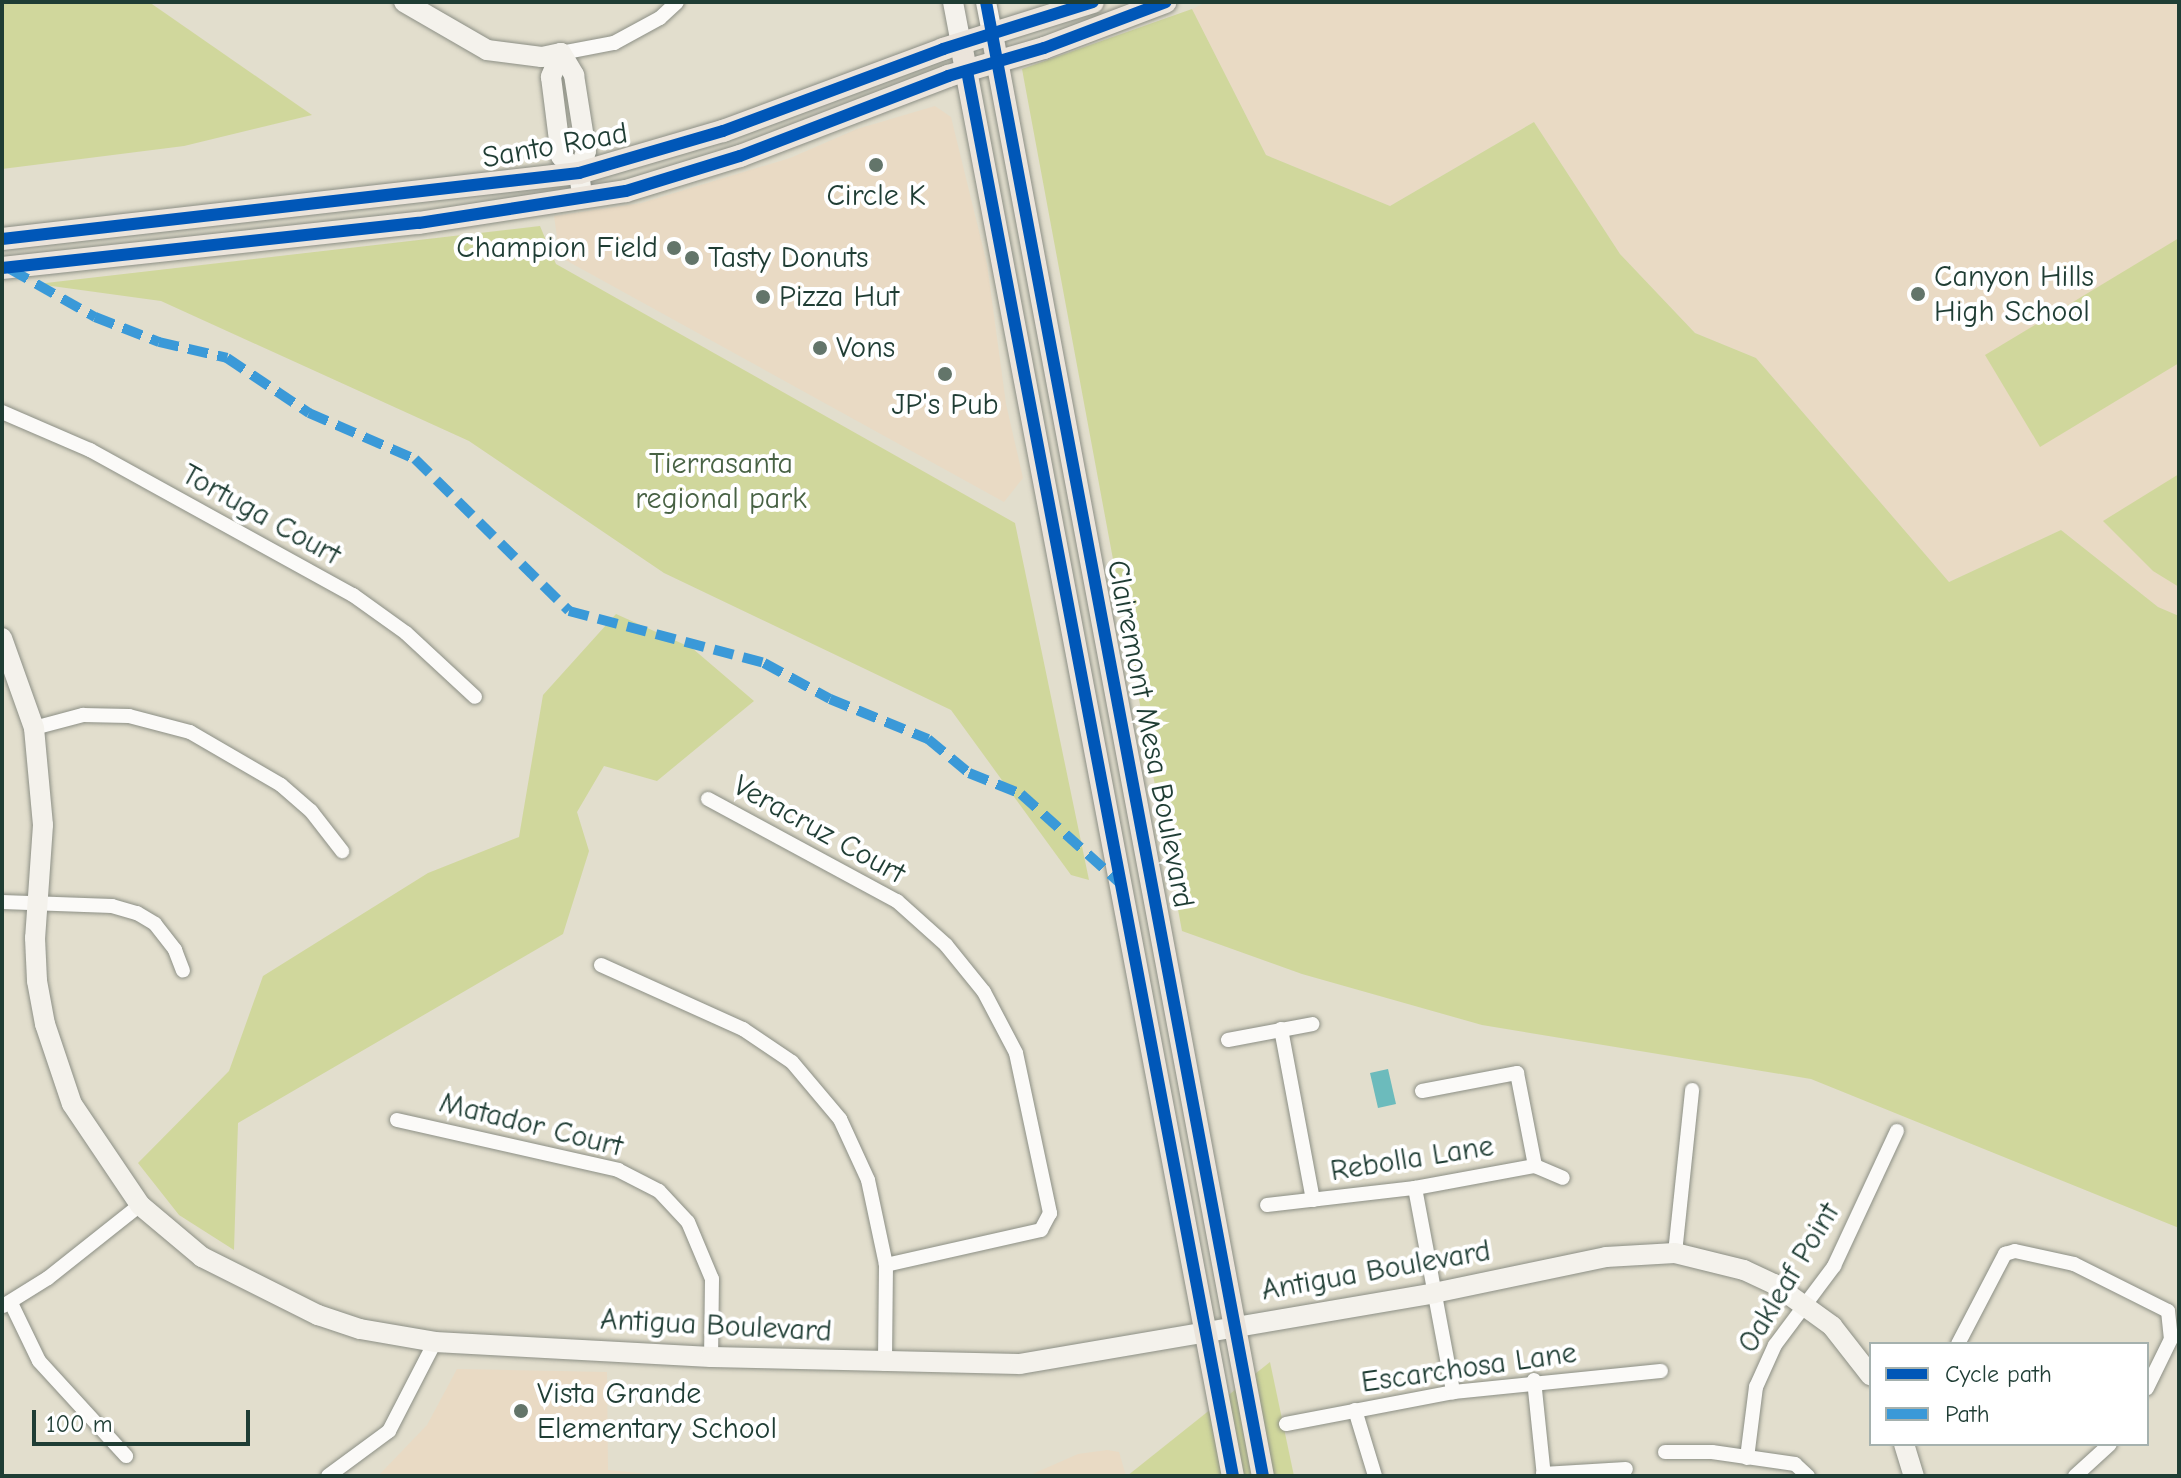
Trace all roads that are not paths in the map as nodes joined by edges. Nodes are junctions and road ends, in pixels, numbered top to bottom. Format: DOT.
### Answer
graph roads {
  1 [pos="404,2"];
  2 [pos="677,2"];
  3 [pos="953,2"];
  4 [pos="986,2"];
  5 [pos="1093,2"];
  6 [pos="1166,2"];
  7 [pos="992,34"];
  8 [pos="961,44"];
  9 [pos="561,53"];
  10 [pos="997,62"];
  11 [pos="967,71"];
  12 [pos="579,173"];
  13 [pos="583,200"];
  14 [pos="2,239"];
  15 [pos="2,268"];
  16 [pos="2,412"];
  17 [pos="2,638"];
  18 [pos="475,697"];
  19 [pos="34,728"];
  20 [pos="708,799"];
  21 [pos="342,851"];
  22 [pos="2,902"];
  23 [pos="37,904"];
  24 [pos="601,965"];
  25 [pos="183,971"];
  26 [pos="1313,1024"];
  27 [pos="1281,1029"];
  28 [pos="1228,1040"];
  29 [pos="1692,1090"];
  30 [pos="1422,1091"];
  31 [pos="397,1120"];
  32 [pos="1897,1131"];
  33 [pos="1535,1166"];
  34 [pos="1563,1178"];
  35 [pos="1415,1188"];
  36 [pos="1313,1200"];
  37 [pos="140,1205"];
  38 [pos="1267,1205"];
  39 [pos="1675,1253"];
  40 [pos="886,1265"];
  41 [pos="1434,1293"];
  42 [pos="1805,1304"];
  43 [pos="6,1305"];
  44 [pos="1238,1327"];
  45 [pos="1207,1334"];
  46 [pos="435,1342"];
  47 [pos="1959,1342"];
  48 [pos="711,1357"];
  49 [pos="885,1364"];
  50 [pos="1661,1371"];
  51 [pos="1869,1373"];
  52 [pos="1534,1380"];
  53 [pos="2149,1384"];
  54 [pos="1453,1392"];
  55 [pos="1355,1410"];
  56 [pos="1286,1424"];
  57 [pos="1905,1446"];
  58 [pos="2108,1446"];
  59 [pos="1665,1452"];
  60 [pos="126,1456"];
  61 [pos="1747,1458"];
  62 [pos="1626,1469"];
  63 [pos="1543,1475"];
  64 [pos="328,1476"];
  65 [pos="1233,1476"];
  66 [pos="1263,1476"];
  67 [pos="1375,1476"];
  68 [pos="1808,1476"];
  69 [pos="1914,1476"];
  70 [pos="2075,1476"];
  1 -- 9 [label="street"];
  2 -- 9 [label="street"];
  3 -- 8 [label="street, Clairemont Mesa Boulevard"];
  4 -- 7 [label="street, Clairemont Mesa Boulevard"];
  5 -- 7 [label="main road, Santo Road"];
  6 -- 10 [label="main road, Santo Road"];
  7 -- 8 [label="main road, Santo Road"];
  7 -- 10 [label="main road, Clairemont Mesa Boulevard"];
  8 -- 11 [label="main road, Clairemont Mesa Boulevard"];
  8 -- 12 [label="main road, Santo Road"];
  9 -- 12 [label="street"];
  10 -- 11 [label="main road, Santo Road"];
  10 -- 44 [label="main road, Clairemont Mesa Boulevard"];
  11 -- 13 [label="main road, Santo Road"];
  11 -- 45 [label="main road, Clairemont Mesa Boulevard"];
  12 -- 13 [label="street"];
  12 -- 14 [label="main road, Santo Road"];
  13 -- 15 [label="main road, Santo Road"];
  16 -- 18 [label="street, Tortuga Court"];
  17 -- 19 [label="street, Antigua Boulevard"];
  19 -- 21 [label="street"];
  19 -- 23 [label="street, Antigua Boulevard"];
  20 -- 40 [label="street, Veracruz Court"];
  22 -- 23 [label="street"];
  23 -- 25 [label="street"];
  23 -- 37 [label="street, Antigua Boulevard"];
  24 -- 40 [label="street"];
  26 -- 27 [label="street"];
  27 -- 28 [label="street"];
  27 -- 36 [label="street"];
  29 -- 39 [label="street"];
  30 -- 33 [label="street"];
  31 -- 48 [label="street, Matador Court"];
  32 -- 42 [label="street, Oakleaf Point"];
  33 -- 34 [label="street, Rebolla Lane"];
  33 -- 35 [label="street, Rebolla Lane"];
  35 -- 36 [label="street, Rebolla Lane"];
  35 -- 41 [label="street"];
  36 -- 38 [label="street, Rebolla Lane"];
  37 -- 43 [label="street"];
  37 -- 46 [label="street, Antigua Boulevard"];
  39 -- 41 [label="street, Antigua Boulevard"];
  39 -- 42 [label="street, Antigua Boulevard"];
  40 -- 49 [label="street"];
  41 -- 44 [label="street, Antigua Boulevard"];
  41 -- 54 [label="street"];
  42 -- 51 [label="street, Antigua Boulevard"];
  42 -- 61 [label="street, Oakleaf Point"];
  43 -- 60 [label="street"];
  44 -- 45 [label="street, Antigua Boulevard"];
  44 -- 66 [label="main road, Clairemont Mesa Boulevard"];
  45 -- 49 [label="street, Antigua Boulevard"];
  45 -- 65 [label="main road, Clairemont Mesa Boulevard"];
  46 -- 48 [label="street, Antigua Boulevard"];
  46 -- 64 [label="street"];
  47 -- 53 [label="street"];
  48 -- 49 [label="street, Antigua Boulevard"];
  50 -- 52 [label="street, Escarchosa Lane"];
  52 -- 54 [label="street, Escarchosa Lane"];
  52 -- 63 [label="street"];
  54 -- 55 [label="street, Escarchosa Lane"];
  55 -- 56 [label="street, Escarchosa Lane"];
  55 -- 67 [label="street"];
  57 -- 69 [label="street"];
  58 -- 70 [label="street"];
  59 -- 61 [label="street"];
  61 -- 68 [label="street"];
  62 -- 63 [label="street"];
}
